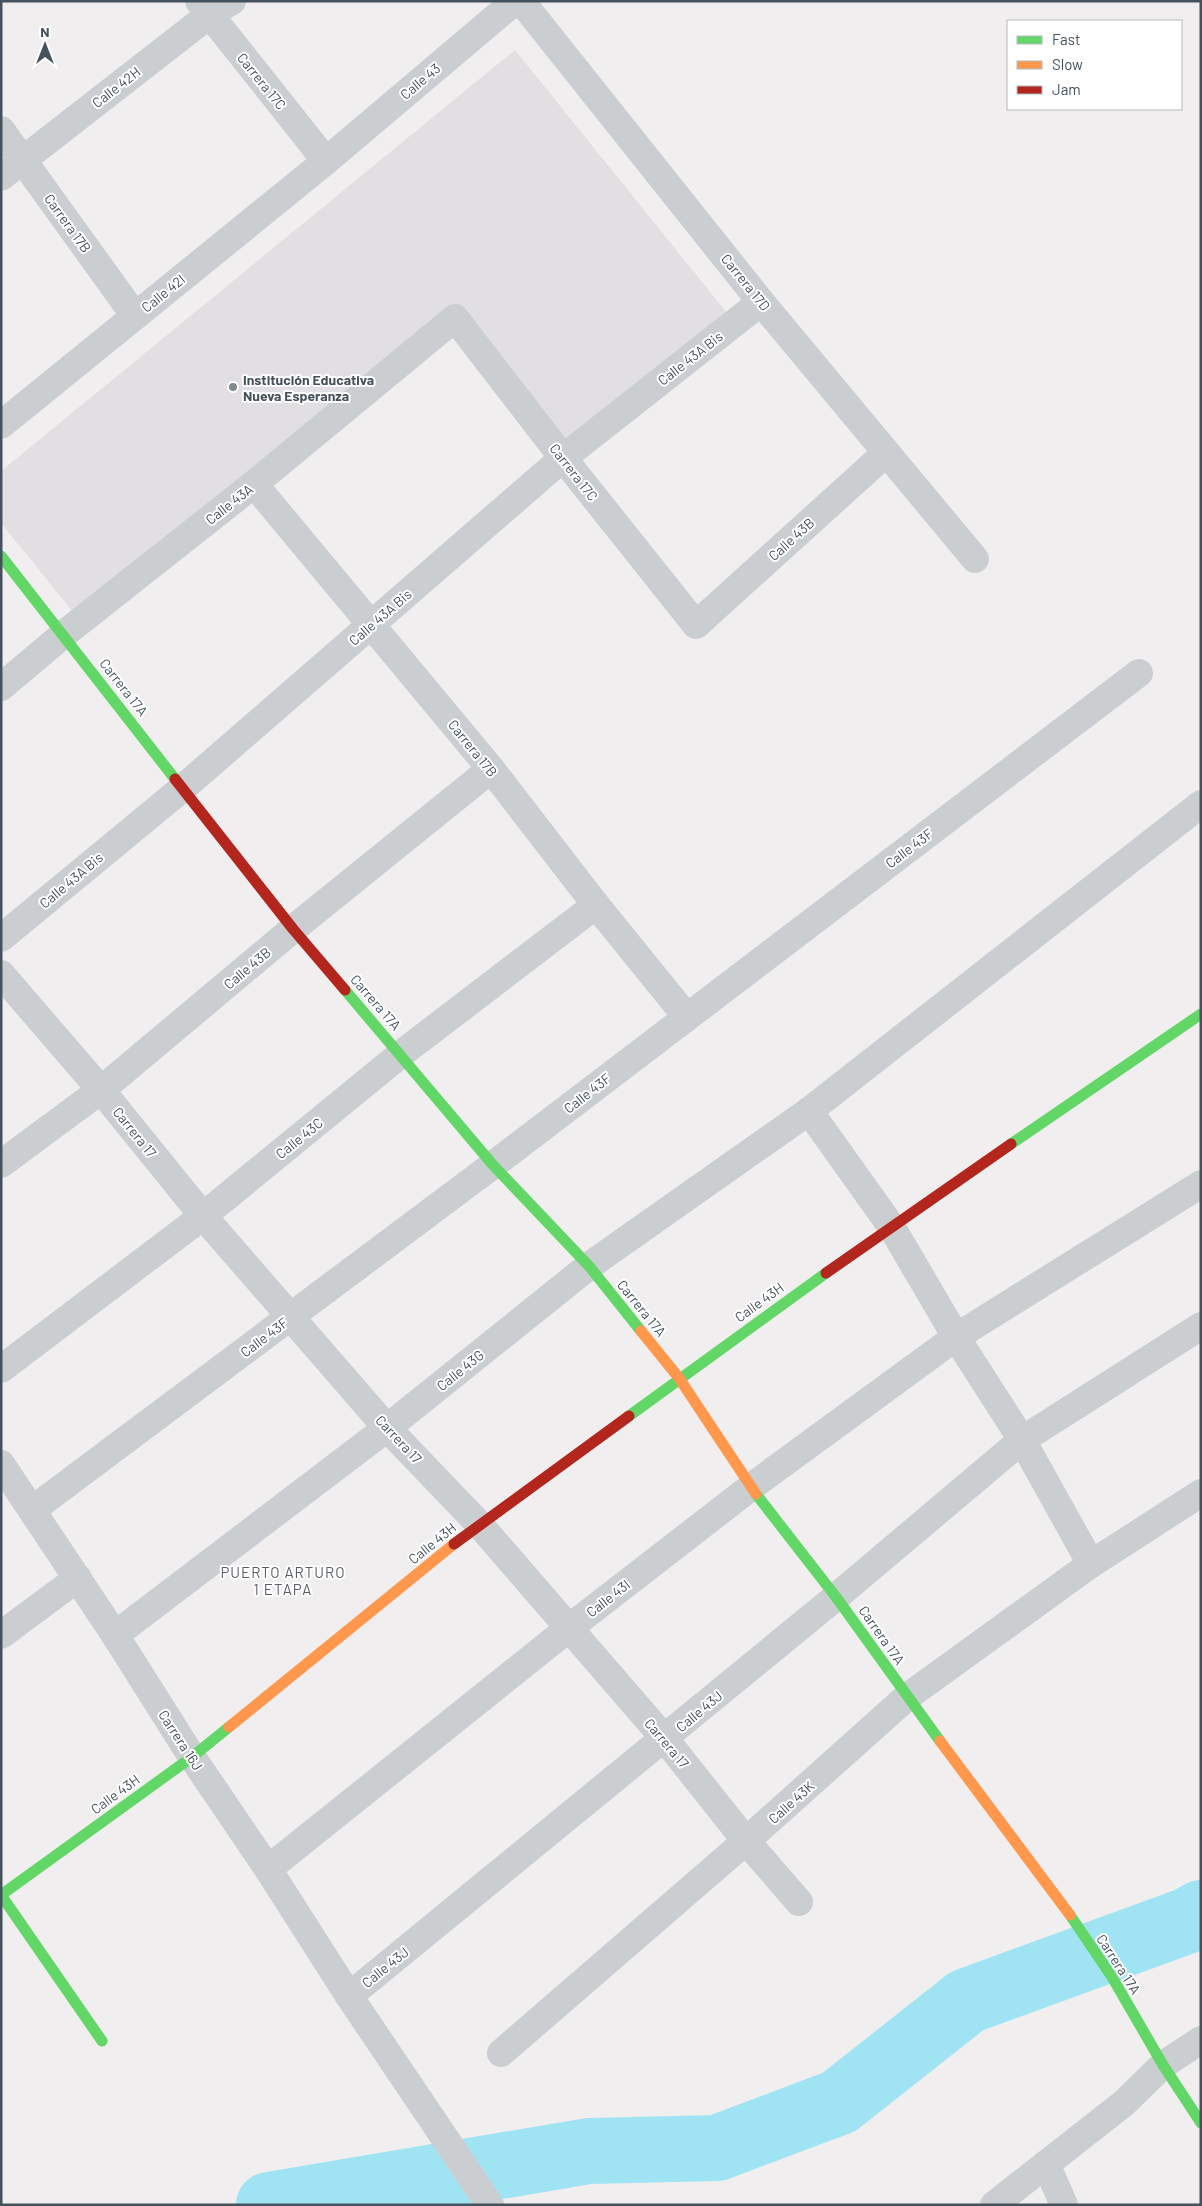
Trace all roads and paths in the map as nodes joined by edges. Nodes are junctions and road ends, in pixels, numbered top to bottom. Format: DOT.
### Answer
graph roads {
  1 [pos="232,1"];
  2 [pos="515,1"];
  3 [pos="521,1"];
  4 [pos="204,8"];
  5 [pos="1,130"];
  6 [pos="23,159"];
  7 [pos="326,161"];
  8 [pos="1,177"];
  9 [pos="762,302"];
  10 [pos="135,316"];
  11 [pos="455,318"];
  12 [pos="1,425"];
  13 [pos="886,453"];
  14 [pos="562,458"];
  15 [pos="254,484"];
  16 [pos="1,556"];
  17 [pos="974,559"];
  18 [pos="372,624"];
  19 [pos="696,625"];
  20 [pos="64,634"];
  21 [pos="1139,673"];
  22 [pos="1,687"];
  23 [pos="491,769"];
  24 [pos="184,787"];
  25 [pos="1201,804"];
  26 [pos="596,906"];
  27 [pos="293,929"];
  28 [pos="1,938"];
  29 [pos="1,974"];
  30 [pos="1201,1014"];
  31 [pos="686,1016"];
  32 [pos="401,1054"];
  33 [pos="101,1090"];
  34 [pos="809,1111"];
  35 [pos="1,1164"];
  36 [pos="493,1165"];
  37 [pos="1201,1184"];
  38 [pos="203,1216"];
  39 [pos="891,1226"];
  40 [pos="590,1266"];
  41 [pos="291,1317"];
  42 [pos="1201,1326"];
  43 [pos="956,1337"];
  44 [pos="1,1369"];
  45 [pos="680,1378"];
  46 [pos="388,1428"];
  47 [pos="1022,1440"];
  48 [pos="1,1464"];
  49 [pos="751,1487"];
  50 [pos="1201,1493"];
  51 [pos="32,1510"];
  52 [pos="479,1524"];
  53 [pos="1091,1564"];
  54 [pos="78,1578"];
  55 [pos="836,1597"];
  56 [pos="569,1628"];
  57 [pos="1,1635"];
  58 [pos="115,1635"];
  59 [pos="907,1697"];
  60 [pos="665,1739"];
  61 [pos="192,1757"];
  62 [pos="746,1842"];
  63 [pos="268,1869"];
  64 [pos="1,1895"];
  65 [pos="800,1902"];
  66 [pos="355,2006"];
  67 [pos="102,2040"];
  68 [pos="1201,2040"];
  69 [pos="501,2054"];
  70 [pos="1163,2065"];
  71 [pos="1201,2123"];
  72 [pos="1046,2164"];
  73 [pos="490,2205"];
  74 [pos="994,2205"];
  75 [pos="1064,2205"];
  1 -- 4 [label="street, Calle 42H"];
  2 -- 7 [label="street, Calle 43"];
  3 -- 9 [label="street, Carrera 17D"];
  4 -- 6 [label="street, Calle 42H"];
  4 -- 7 [label="street, Carrera 17C"];
  5 -- 6 [label="street, Carrera 17B"];
  6 -- 8 [label="street, Calle 42H"];
  6 -- 10 [label="street, Carrera 17B"];
  7 -- 10 [label="street, Calle 42I"];
  9 -- 13 [label="street, Carrera 17D"];
  9 -- 14 [label="street, Calle 43A Bis"];
  10 -- 12 [label="street, Calle 42I"];
  11 -- 14 [label="street, Carrera 17C"];
  11 -- 15 [label="street, Calle 43A"];
  13 -- 17 [label="street, Carrera 17D"];
  13 -- 19 [label="street, Calle 43B"];
  14 -- 18 [label="street, Calle 43A Bis"];
  14 -- 19 [label="street, Carrera 17C"];
  15 -- 18 [label="street, Carrera 17B"];
  15 -- 20 [label="street, Calle 43A"];
  16 -- 20 [label="street, Carrera 17A"];
  18 -- 23 [label="street, Carrera 17B"];
  18 -- 24 [label="street, Calle 43A Bis"];
  20 -- 22 [label="street, Calle 43A"];
  20 -- 24 [label="street, Carrera 17A"];
  21 -- 31 [label="street, Calle 43F"];
  23 -- 26 [label="street, Carrera 17B"];
  23 -- 27 [label="street, Calle 43B"];
  24 -- 27 [label="street, Carrera 17A"];
  24 -- 28 [label="street, Calle 43A Bis"];
  25 -- 34 [label="street, Calle 43G"];
  26 -- 31 [label="street, Carrera 17B"];
  26 -- 32 [label="street, Calle 43C"];
  27 -- 32 [label="street, Carrera 17A"];
  27 -- 33 [label="street, Calle 43B"];
  29 -- 33 [label="street, Carrera 17"];
  30 -- 39 [label="street, Calle 43H"];
  31 -- 36 [label="street, Calle 43F"];
  32 -- 36 [label="street, Carrera 17A"];
  32 -- 38 [label="street, Calle 43C"];
  33 -- 35 [label="street, Calle 43B"];
  33 -- 38 [label="street, Carrera 17"];
  34 -- 39 [label="street"];
  34 -- 40 [label="street, Calle 43G"];
  36 -- 40 [label="street, Carrera 17A"];
  36 -- 41 [label="street, Calle 43F"];
  37 -- 43 [label="street, Calle 43I"];
  38 -- 41 [label="street, Carrera 17"];
  38 -- 44 [label="street, Calle 43C"];
  39 -- 43 [label="street"];
  39 -- 45 [label="street, Calle 43H"];
  40 -- 45 [label="street, Carrera 17A"];
  40 -- 46 [label="street, Calle 43G"];
  41 -- 46 [label="street, Carrera 17"];
  41 -- 51 [label="street, Calle 43F"];
  42 -- 47 [label="street, Calle 43J"];
  43 -- 47 [label="street"];
  43 -- 49 [label="street, Calle 43I"];
  45 -- 49 [label="street, Carrera 17A"];
  45 -- 52 [label="street, Calle 43H"];
  46 -- 52 [label="street, Carrera 17"];
  46 -- 58 [label="street, Calle 43G"];
  47 -- 53 [label="street"];
  47 -- 55 [label="street, Calle 43J"];
  48 -- 51 [label="street, Carrera 16J"];
  49 -- 55 [label="street, Carrera 17A"];
  49 -- 56 [label="street, Calle 43I"];
  50 -- 53 [label="street, Calle 43K"];
  51 -- 54 [label="street, Carrera 16J"];
  52 -- 56 [label="street, Carrera 17"];
  52 -- 61 [label="street, Calle 43H"];
  53 -- 59 [label="street, Calle 43K"];
  54 -- 57 [label="street"];
  54 -- 58 [label="street, Carrera 16J"];
  55 -- 59 [label="street, Carrera 17A"];
  55 -- 60 [label="street, Calle 43J"];
  56 -- 60 [label="street, Carrera 17"];
  56 -- 63 [label="street, Calle 43I"];
  58 -- 61 [label="street, Carrera 16J"];
  59 -- 62 [label="street, Calle 43K"];
  59 -- 70 [label="street, Carrera 17A"];
  60 -- 62 [label="street, Carrera 17"];
  60 -- 66 [label="street, Calle 43J"];
  61 -- 63 [label="street, Carrera 16J"];
  61 -- 64 [label="street, Calle 43H"];
  62 -- 65 [label="street, Carrera 17"];
  62 -- 69 [label="street, Calle 43K"];
  63 -- 66 [label="street, Carrera 16J"];
  64 -- 67 [label="street"];
  66 -- 73 [label="street, Carrera 16J"];
  68 -- 70 [label="street"];
  70 -- 71 [label="street, Carrera 17A"];
  70 -- 72 [label="street"];
  72 -- 74 [label="street"];
  72 -- 75 [label="street"];
}
